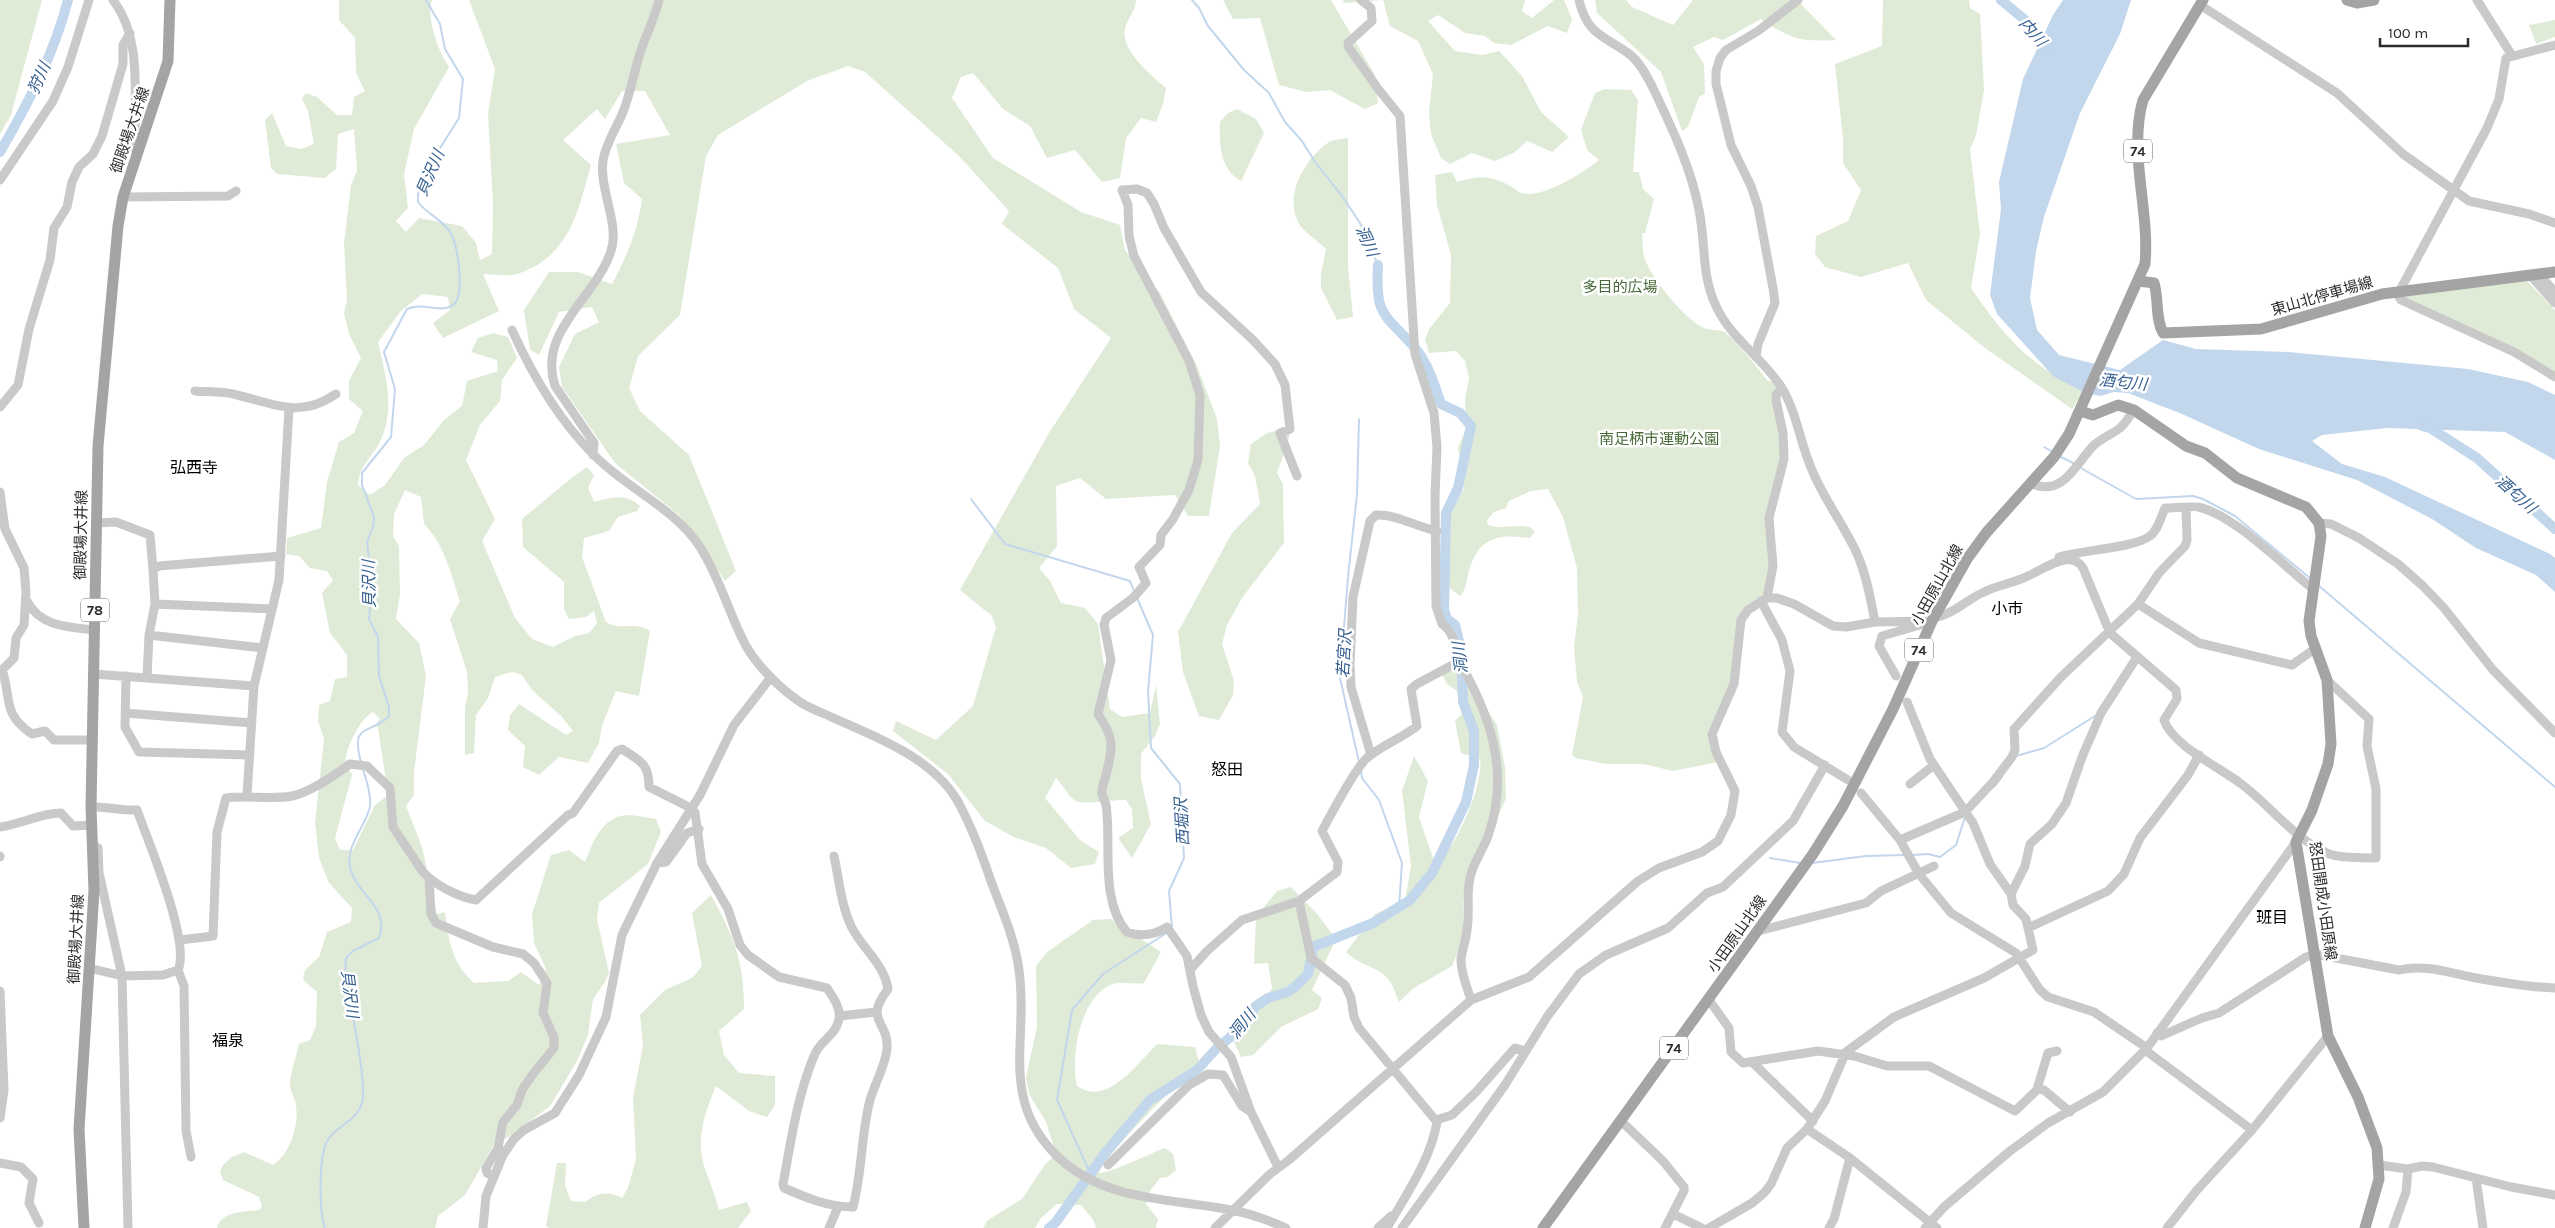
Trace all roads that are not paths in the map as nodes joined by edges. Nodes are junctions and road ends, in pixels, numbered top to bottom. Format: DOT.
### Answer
graph roads {
  1 [pos="89,0"];
  2 [pos="113,0"];
  3 [pos="170,0"];
  4 [pos="659,0"];
  5 [pos="1361,0"];
  6 [pos="1579,0"];
  7 [pos="1798,0"];
  8 [pos="2347,0"];
  9 [pos="2374,0"];
  10 [pos="2477,0"];
  11 [pos="2201,2"];
  12 [pos="130,33"];
  13 [pos="2555,44"];
  14 [pos="2512,54"];
  15 [pos="137,157"];
  16 [pos="0,180"];
  17 [pos="236,191"];
  18 [pos="2454,191"];
  19 [pos="124,197"];
  20 [pos="2555,223"];
  21 [pos="2555,272"];
  22 [pos="2535,275"];
  23 [pos="2138,281"];
  24 [pos="2397,292"];
  25 [pos="2555,292"];
  26 [pos="2555,302"];
  27 [pos="512,330"];
  28 [pos="1756,357"];
  29 [pos="2555,377"];
  30 [pos="1782,388"];
  31 [pos="194,391"];
  32 [pos="336,394"];
  33 [pos="2083,406"];
  34 [pos="0,407"];
  35 [pos="289,408"];
  36 [pos="2134,410"];
  37 [pos="593,455"];
  38 [pos="1297,476"];
  39 [pos="2032,484"];
  40 [pos="0,492"];
  41 [pos="2186,508"];
  42 [pos="96,523"];
  43 [pos="2319,523"];
  44 [pos="1437,531"];
  45 [pos="281,556"];
  46 [pos="2046,566"];
  47 [pos="154,569"];
  48 [pos="2313,589"];
  49 [pos="27,600"];
  50 [pos="1764,600"];
  51 [pos="155,604"];
  52 [pos="2138,604"];
  53 [pos="271,609"];
  54 [pos="1933,619"];
  55 [pos="1875,622"];
  56 [pos="95,630"];
  57 [pos="2110,633"];
  58 [pos="149,635"];
  59 [pos="263,648"];
  60 [pos="2316,648"];
  61 [pos="2137,657"];
  62 [pos="1460,661"];
  63 [pos="1,670"];
  64 [pos="93,674"];
  65 [pos="126,676"];
  66 [pos="1896,676"];
  67 [pos="771,677"];
  68 [pos="147,678"];
  69 [pos="2327,680"];
  70 [pos="254,686"];
  71 [pos="1907,702"];
  72 [pos="125,713"];
  73 [pos="252,723"];
  74 [pos="2555,733"];
  75 [pos="93,740"];
  76 [pos="250,755"];
  77 [pos="1371,755"];
  78 [pos="2198,755"];
  79 [pos="1825,765"];
  80 [pos="1934,765"];
  81 [pos="1848,780"];
  82 [pos="1910,784"];
  83 [pos="1861,793"];
  84 [pos="247,795"];
  85 [pos="91,807"];
  86 [pos="1965,812"];
  87 [pos="92,825"];
  88 [pos="0,827"];
  89 [pos="699,829"];
  90 [pos="2298,839"];
  91 [pos="1900,840"];
  92 [pos="93,847"];
  93 [pos="834,856"];
  94 [pos="657,863"];
  95 [pos="1934,866"];
  96 [pos="1919,874"];
  97 [pos="429,878"];
  98 [pos="2011,894"];
  99 [pos="1299,901"];
  100 [pos="2028,928"];
  101 [pos="1758,931"];
  102 [pos="180,940"];
  103 [pos="2316,954"];
  104 [pos="2020,959"];
  105 [pos="89,968"];
  106 [pos="178,970"];
  107 [pos="1190,970"];
  108 [pos="122,976"];
  109 [pos="2555,988"];
  110 [pos="0,991"];
  111 [pos="1471,1000"];
  112 [pos="1709,1000"];
  113 [pos="876,1012"];
  114 [pos="840,1016"];
  115 [pos="2157,1033"];
  116 [pos="2328,1036"];
  117 [pos="2146,1049"];
  118 [pos="1526,1051"];
  119 [pos="2057,1051"];
  120 [pos="1844,1054"];
  121 [pos="1753,1063"];
  122 [pos="1392,1069"];
  123 [pos="2036,1090"];
  124 [pos="1251,1112"];
  125 [pos="2070,1112"];
  126 [pos="0,1118"];
  127 [pos="1436,1120"];
  128 [pos="1621,1121"];
  129 [pos="1813,1121"];
  130 [pos="1807,1129"];
  131 [pos="2252,1130"];
  132 [pos="191,1156"];
  133 [pos="1850,1158"];
  134 [pos="0,1163"];
  135 [pos="1108,1165"];
  136 [pos="2379,1165"];
  137 [pos="1278,1167"];
  138 [pos="2408,1169"];
  139 [pos="493,1176"];
  140 [pos="2476,1178"];
  141 [pos="2555,1195"];
  142 [pos="838,1207"];
  143 [pos="1398,1208"];
  144 [pos="1234,1210"];
  145 [pos="1673,1214"];
  146 [pos="40,1223"];
  147 [pos="1928,1225"];
  148 [pos="84,1228"];
  149 [pos="128,1228"];
  150 [pos="483,1228"];
  151 [pos="829,1228"];
  152 [pos="1215,1228"];
  153 [pos="1286,1228"];
  154 [pos="1378,1228"];
  155 [pos="1387,1228"];
  156 [pos="1402,1228"];
  157 [pos="1544,1228"];
  158 [pos="1665,1228"];
  159 [pos="1702,1228"];
  160 [pos="1709,1228"];
  161 [pos="1829,1228"];
  162 [pos="1937,1228"];
  163 [pos="2167,1228"];
  164 [pos="2364,1228"];
  165 [pos="2392,1228"];
  166 [pos="2483,1228"];
  1 -- 16 [label="street"];
  2 -- 12 [label="street"];
  3 -- 15 [label="main road, 御殿場大井線 / 78"];
  4 -- 37 [label="street"];
  5 -- 44 [label="street"];
  6 -- 28 [label="street"];
  7 -- 28 [label="street"];
  8 -- 9 [label="main road"];
  10 -- 14 [label="street"];
  11 -- 18 [label="street"];
  11 -- 23 [label="main road, 小田原山北線 / 74"];
  12 -- 15 [label="street"];
  12 -- 34 [label="street"];
  13 -- 14 [label="street"];
  14 -- 18 [label="street"];
  15 -- 19 [label="main road, 御殿場大井線 / 78"];
  17 -- 19 [label="street"];
  18 -- 20 [label="street"];
  18 -- 24 [label="street"];
  19 -- 42 [label="main road, 御殿場大井線 / 78"];
  21 -- 22 [label="main road, 東山北停車場線"];
  22 -- 24 [label="main road, 東山北停車場線"];
  22 -- 25 [label="street"];
  22 -- 26 [label="street"];
  23 -- 24 [label="main road, 東山北停車場線"];
  23 -- 33 [label="main road, 小田原山北線 / 74"];
  24 -- 29 [label="street"];
  27 -- 37 [label="street"];
  28 -- 30 [label="street"];
  30 -- 50 [label="street"];
  30 -- 55 [label="street"];
  31 -- 35 [label="street"];
  32 -- 35 [label="street"];
  33 -- 36 [label="main road"];
  33 -- 39 [label="main road, 小田原山北線 / 74"];
  35 -- 45 [label="street"];
  36 -- 39 [label="street"];
  36 -- 43 [label="main road"];
  37 -- 67 [label="street"];
  38 -- 107 [label="street"];
  39 -- 54 [label="main road, 小田原山北線 / 74"];
  40 -- 49 [label="street"];
  41 -- 46 [label="street"];
  41 -- 48 [label="street"];
  41 -- 52 [label="street"];
  42 -- 47 [label="street"];
  42 -- 56 [label="main road, 御殿場大井線 / 78"];
  43 -- 48 [label="main road, 怒田開成小田原線"];
  43 -- 74 [label="street"];
  44 -- 62 [label="street"];
  44 -- 77 [label="street"];
  45 -- 47 [label="street"];
  45 -- 53 [label="street"];
  46 -- 54 [label="street"];
  46 -- 57 [label="street"];
  47 -- 51 [label="street"];
  48 -- 60 [label="main road, 怒田開成小田原線"];
  49 -- 56 [label="street"];
  49 -- 63 [label="street"];
  50 -- 55 [label="street"];
  50 -- 79 [label="street"];
  50 -- 111 [label="street"];
  51 -- 53 [label="street"];
  51 -- 58 [label="street"];
  52 -- 57 [label="street"];
  52 -- 60 [label="street"];
  53 -- 59 [label="street"];
  54 -- 55 [label="street"];
  54 -- 66 [label="street"];
  54 -- 101 [label="main road, 小田原山北線 / 74"];
  56 -- 64 [label="main road, 御殿場大井線 / 78"];
  57 -- 61 [label="street"];
  57 -- 86 [label="street"];
  58 -- 59 [label="street"];
  58 -- 68 [label="street"];
  59 -- 70 [label="street"];
  60 -- 69 [label="main road, 怒田開成小田原線"];
  61 -- 78 [label="street"];
  61 -- 98 [label="street"];
  62 -- 77 [label="street"];
  62 -- 111 [label="street"];
  63 -- 75 [label="street"];
  64 -- 65 [label="street"];
  64 -- 75 [label="main road, 御殿場大井線 / 78"];
  65 -- 68 [label="street"];
  65 -- 72 [label="street"];
  67 -- 94 [label="street, bridge"];
  67 -- 144 [label="street"];
  68 -- 70 [label="street"];
  69 -- 90 [label="main road, 怒田開成小田原線"];
  69 -- 90 [label="street"];
  70 -- 73 [label="street"];
  71 -- 80 [label="street"];
  72 -- 73 [label="street"];
  72 -- 76 [label="street"];
  73 -- 76 [label="street"];
  75 -- 85 [label="main road, 御殿場大井線 / 78"];
  76 -- 84 [label="street"];
  77 -- 99 [label="street"];
  78 -- 90 [label="street"];
  78 -- 100 [label="street"];
  79 -- 81 [label="street"];
  79 -- 118 [label="street"];
  80 -- 82 [label="street"];
  80 -- 86 [label="street"];
  83 -- 91 [label="street"];
  84 -- 97 [label="street"];
  84 -- 102 [label="street"];
  85 -- 87 [label="main road, 御殿場大井線 / 78"];
  85 -- 102 [label="street"];
  86 -- 91 [label="street"];
  86 -- 98 [label="street"];
  87 -- 88 [label="street"];
  87 -- 92 [label="main road, 御殿場大井線 / 78"];
  89 -- 94 [label="street"];
  89 -- 97 [label="street"];
  89 -- 114 [label="street"];
  90 -- 103 [label="main road, 怒田開成小田原線"];
  90 -- 115 [label="street"];
  91 -- 96 [label="street"];
  92 -- 105 [label="main road, 御殿場大井線 / 78"];
  92 -- 108 [label="street"];
  93 -- 113 [label="street"];
  94 -- 139 [label="street"];
  95 -- 96 [label="street"];
  96 -- 101 [label="street"];
  96 -- 104 [label="street"];
  97 -- 139 [label="street"];
  98 -- 100 [label="street"];
  99 -- 107 [label="street"];
  99 -- 122 [label="street"];
  100 -- 104 [label="street"];
  101 -- 112 [label="main road, 小田原山北線 / 74"];
  102 -- 106 [label="street"];
  103 -- 109 [label="street"];
  103 -- 115 [label="street"];
  103 -- 116 [label="main road, 怒田開成小田原線"];
  104 -- 117 [label="street"];
  104 -- 120 [label="street"];
  105 -- 108 [label="street"];
  105 -- 148 [label="main road, 御殿場大井線 / 78"];
  106 -- 108 [label="street"];
  106 -- 132 [label="street"];
  107 -- 124 [label="street"];
  108 -- 149 [label="street"];
  110 -- 126 [label="street"];
  111 -- 122 [label="street"];
  112 -- 121 [label="street"];
  112 -- 128 [label="main road, 小田原山北線 / 74"];
  113 -- 114 [label="street"];
  113 -- 142 [label="street"];
  114 -- 142 [label="street"];
  115 -- 117 [label="street"];
  116 -- 131 [label="street"];
  116 -- 136 [label="main road, 怒田開成小田原線"];
  117 -- 125 [label="street"];
  117 -- 131 [label="street"];
  118 -- 127 [label="street"];
  118 -- 156 [label="street"];
  119 -- 123 [label="street"];
  120 -- 121 [label="street"];
  120 -- 123 [label="street"];
  120 -- 129 [label="street"];
  121 -- 129 [label="street"];
  122 -- 127 [label="street"];
  122 -- 137 [label="street"];
  123 -- 125 [label="street"];
  124 -- 135 [label="street"];
  124 -- 137 [label="street"];
  125 -- 147 [label="street"];
  127 -- 143 [label="street"];
  128 -- 145 [label="street"];
  128 -- 157 [label="main road, 小田原山北線 / 74"];
  129 -- 130 [label="street"];
  130 -- 133 [label="street"];
  130 -- 160 [label="street"];
  131 -- 163 [label="street"];
  133 -- 147 [label="street"];
  133 -- 161 [label="street"];
  134 -- 146 [label="street"];
  136 -- 138 [label="street"];
  136 -- 164 [label="main road, 怒田開成小田原線"];
  137 -- 144 [label="street"];
  138 -- 140 [label="street"];
  138 -- 165 [label="street"];
  139 -- 150 [label="street"];
  140 -- 141 [label="street"];
  140 -- 166 [label="street"];
  142 -- 151 [label="street"];
  143 -- 154 [label="street"];
  143 -- 155 [label="street"];
  144 -- 152 [label="street"];
  144 -- 153 [label="street"];
  145 -- 158 [label="street"];
  145 -- 159 [label="street"];
  147 -- 162 [label="street"];
}
